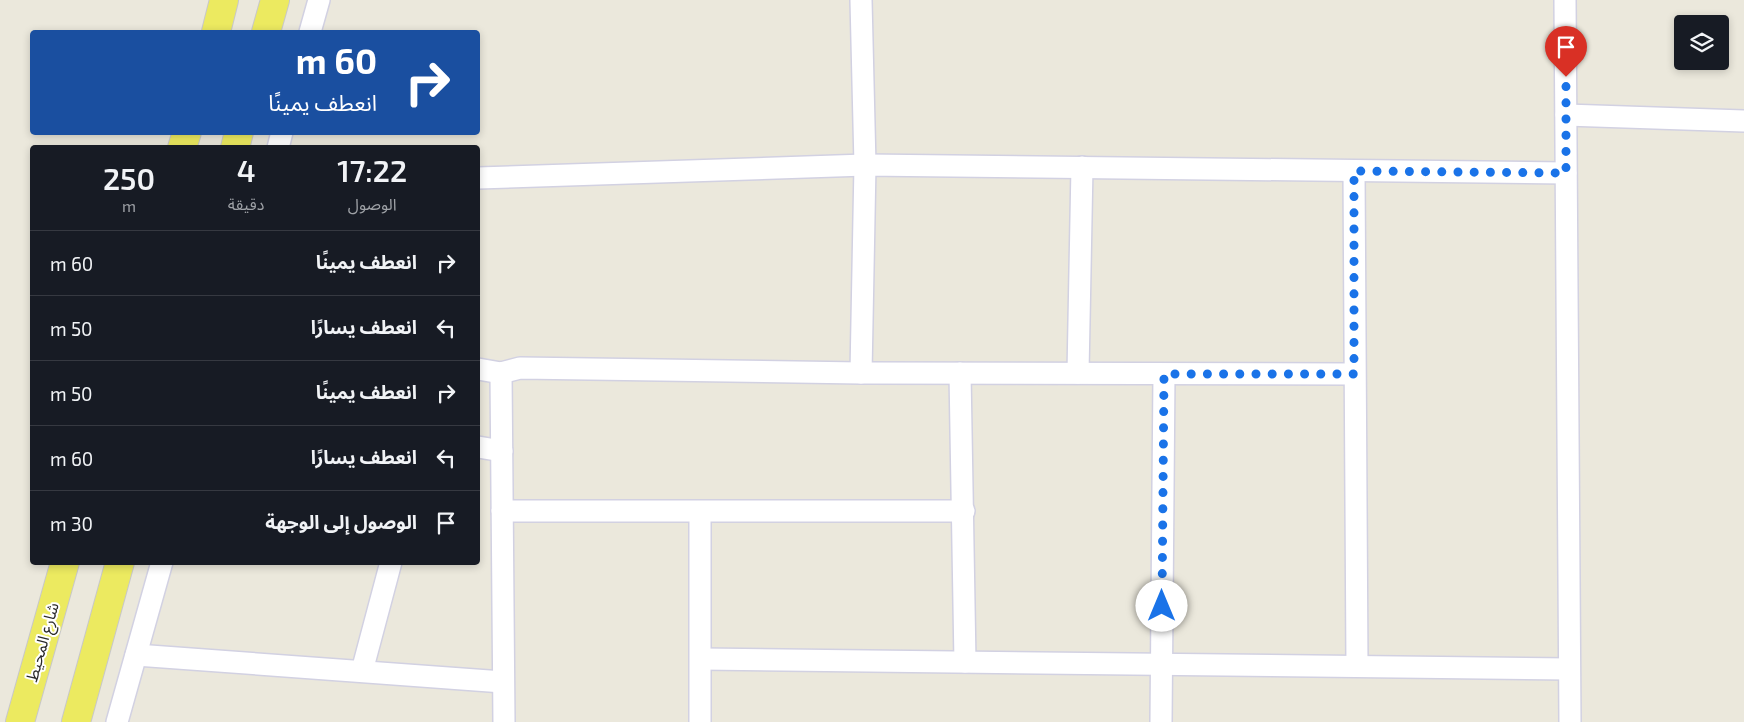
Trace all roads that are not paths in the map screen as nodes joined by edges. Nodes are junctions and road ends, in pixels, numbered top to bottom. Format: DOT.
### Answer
graph roads {
  1 [pos="224,0"];
  2 [pos="275,0"];
  3 [pos="319,0"];
  4 [pos="861,0"];
  5 [pos="1565,0"];
  6 [pos="216,30"];
  7 [pos="267,30"];
  8 [pos="311,30"];
  9 [pos="1566,116"];
  10 [pos="1744,121"];
  11 [pos="865,165"];
  12 [pos="1082,167"];
  13 [pos="1354,171"];
  14 [pos="1566,173"];
  15 [pos="480,179"];
  16 [pos="480,369"];
  17 [pos="501,373"];
  18 [pos="861,373"];
  19 [pos="960,373"];
  20 [pos="1078,373"];
  21 [pos="1164,374"];
  22 [pos="1354,374"];
  23 [pos="480,447"];
  24 [pos="502,451"];
  25 [pos="964,510"];
  26 [pos="502,511"];
  27 [pos="700,512"];
  28 [pos="64,565"];
  29 [pos="119,565"];
  30 [pos="161,565"];
  31 [pos="390,565"];
  32 [pos="136,655"];
  33 [pos="701,659"];
  34 [pos="965,662"];
  35 [pos="1162,664"];
  36 [pos="1357,666"];
  37 [pos="1570,669"];
  38 [pos="362,671"];
  39 [pos="503,682"];
  40 [pos="20,722"];
  41 [pos="76,722"];
  42 [pos="117,722"];
  43 [pos="504,722"];
  44 [pos="700,722"];
  45 [pos="1161,722"];
  46 [pos="1570,722"];
  1 -- 6 [label="main road"];
  2 -- 7 [label="main road"];
  3 -- 8 [label="street"];
  4 -- 11 [label="street"];
  5 -- 9 [label="street"];
  9 -- 10 [label="street"];
  9 -- 14 [label="street"];
  11 -- 12 [label="street"];
  11 -- 15 [label="street"];
  11 -- 18 [label="street"];
  12 -- 13 [label="street"];
  12 -- 20 [label="street"];
  13 -- 14 [label="street"];
  13 -- 22 [label="street"];
  14 -- 37 [label="street"];
  16 -- 17 [label="street"];
  17 -- 18 [label="street"];
  17 -- 24 [label="street"];
  18 -- 19 [label="street"];
  19 -- 20 [label="street"];
  19 -- 25 [label="street"];
  20 -- 21 [label="street"];
  21 -- 22 [label="street"];
  21 -- 35 [label="street"];
  22 -- 36 [label="street"];
  23 -- 24 [label="street"];
  24 -- 26 [label="street"];
  25 -- 27 [label="street"];
  25 -- 34 [label="street"];
  26 -- 27 [label="street"];
  26 -- 39 [label="street"];
  27 -- 33 [label="street"];
  28 -- 40 [label="main road, شارع المحيط"];
  29 -- 41 [label="main road"];
  30 -- 32 [label="street"];
  31 -- 38 [label="street"];
  32 -- 38 [label="street"];
  32 -- 42 [label="street"];
  33 -- 34 [label="street"];
  33 -- 44 [label="street"];
  34 -- 35 [label="street"];
  35 -- 36 [label="street"];
  35 -- 45 [label="street"];
  36 -- 37 [label="street"];
  37 -- 46 [label="street"];
  38 -- 39 [label="street"];
  39 -- 43 [label="street"];
}
